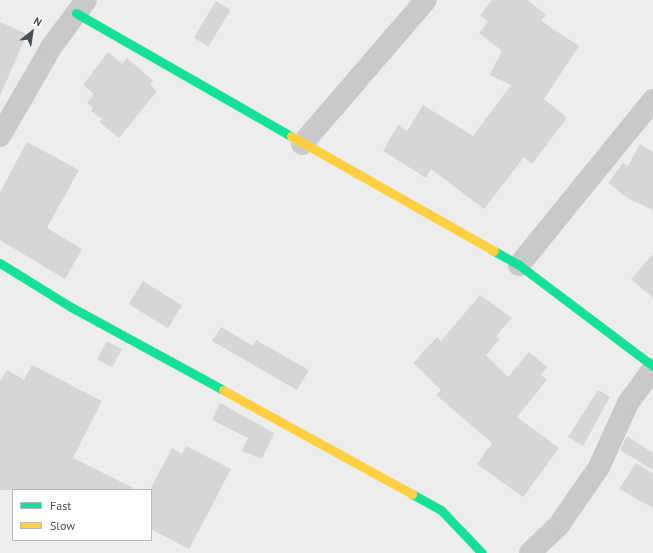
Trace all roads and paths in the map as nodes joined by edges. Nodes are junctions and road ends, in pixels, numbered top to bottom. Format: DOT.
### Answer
graph roads {
  1 [pos="426,0"];
  2 [pos="82,6"];
  3 [pos="653,100"];
  4 [pos="0,136"];
  5 [pos="302,144"];
  6 [pos="0,264"];
  7 [pos="519,265"];
  8 [pos="653,366"];
  9 [pos="653,369"];
  10 [pos="482,553"];
  11 [pos="530,553"];
  1 -- 5 [label="street"];
  2 -- 4 [label="street"];
  2 -- 5 [label="street"];
  3 -- 7 [label="street"];
  5 -- 7 [label="street"];
  6 -- 10 [label="street"];
  7 -- 8 [label="street"];
  9 -- 11 [label="street"];
}
